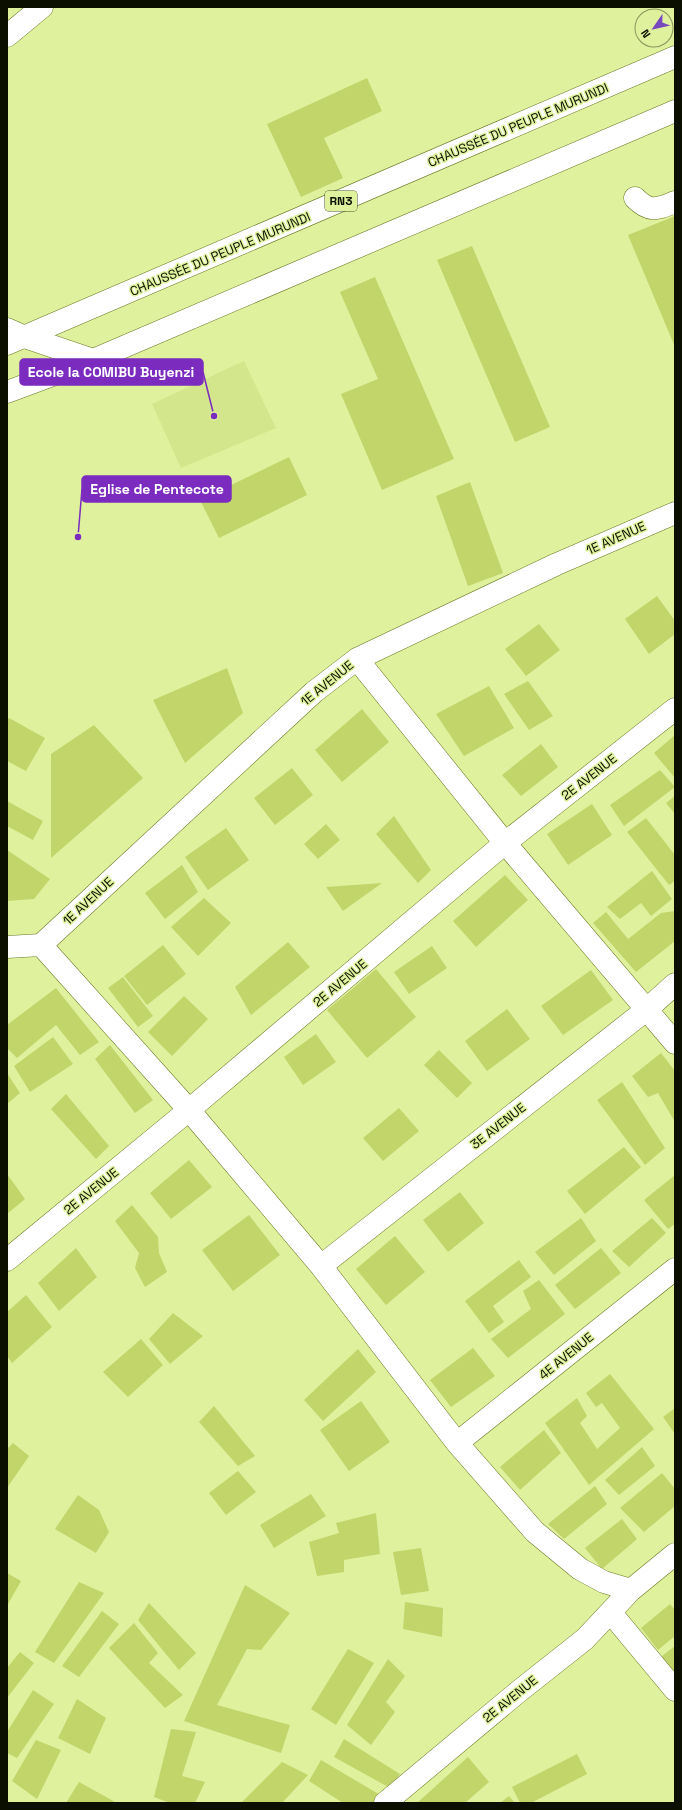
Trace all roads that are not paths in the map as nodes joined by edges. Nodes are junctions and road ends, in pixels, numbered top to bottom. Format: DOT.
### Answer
graph roads {
  1 [pos="42,7"];
  2 [pos="7,36"];
  3 [pos="675,58"];
  4 [pos="675,110"];
  5 [pos="635,198"];
  6 [pos="675,202"];
  7 [pos="13,337"];
  8 [pos="93,360"];
  9 [pos="7,392"];
  10 [pos="675,513"];
  11 [pos="357,659"];
  12 [pos="675,709"];
  13 [pos="505,843"];
  14 [pos="41,945"];
  15 [pos="7,947"];
  16 [pos="675,984"];
  17 [pos="646,1010"];
  18 [pos="675,1043"];
  19 [pos="189,1110"];
  20 [pos="7,1260"];
  21 [pos="321,1266"];
  22 [pos="675,1269"];
  23 [pos="457,1443"];
  24 [pos="675,1554"];
  25 [pos="631,1590"];
  26 [pos="611,1613"];
  27 [pos="675,1690"];
  28 [pos="385,1803"];
  1 -- 2 [label="main road"];
  3 -- 7 [label="main road, CHAUSSÉE DU PEUPLE MURUNDI / RN3"];
  4 -- 8 [label="main road"];
  5 -- 6 [label="main road"];
  7 -- 8 [label="main road"];
  8 -- 9 [label="main road"];
  10 -- 11 [label="main road, 1E AVENUE"];
  11 -- 13 [label="main road"];
  11 -- 14 [label="main road, 1E AVENUE"];
  12 -- 13 [label="main road, 2E AVENUE"];
  13 -- 17 [label="main road"];
  13 -- 19 [label="main road, 2E AVENUE"];
  14 -- 15 [label="main road"];
  14 -- 19 [label="main road"];
  16 -- 17 [label="main road, 3E AVENUE"];
  17 -- 18 [label="main road"];
  17 -- 21 [label="main road, 3E AVENUE"];
  19 -- 20 [label="main road, 2E AVENUE"];
  19 -- 21 [label="main road"];
  21 -- 23 [label="main road"];
  22 -- 23 [label="main road, 4E AVENUE"];
  23 -- 25 [label="main road"];
  24 -- 25 [label="main road, 2E AVENUE"];
  25 -- 26 [label="main road, 2E AVENUE"];
  26 -- 27 [label="main road"];
  26 -- 28 [label="main road, 2E AVENUE"];
}
